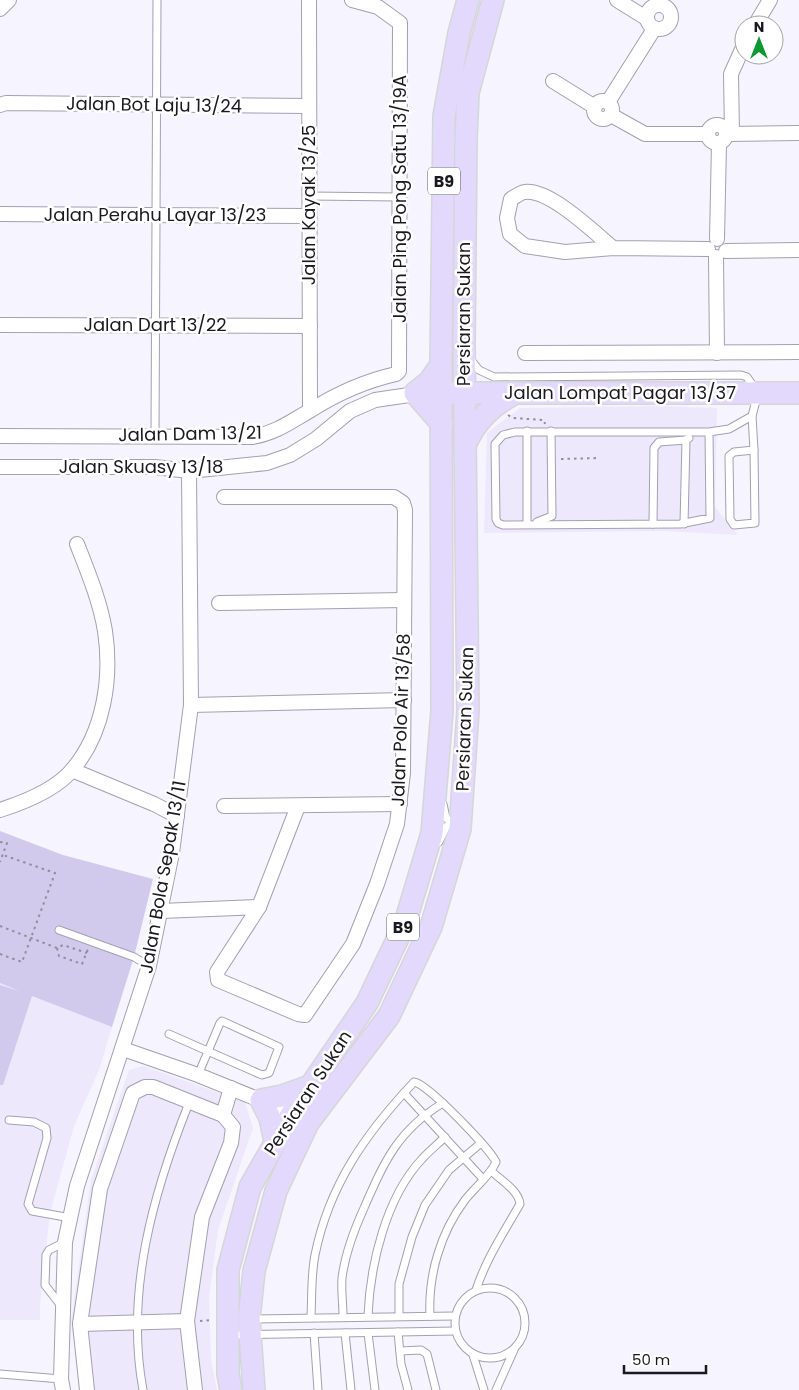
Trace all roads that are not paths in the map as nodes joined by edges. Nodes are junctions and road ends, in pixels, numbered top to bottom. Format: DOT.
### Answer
graph roads {
  1 [pos="9,0"];
  2 [pos="157,0"];
  3 [pos="309,0"];
  4 [pos="352,0"];
  5 [pos="493,0"];
  6 [pos="617,0"];
  7 [pos="770,0"];
  8 [pos="466,2"];
  9 [pos="659,3"];
  10 [pos="0,9"];
  11 [pos="761,15"];
  12 [pos="650,24"];
  13 [pos="736,65"];
  14 [pos="553,81"];
  15 [pos="0,105"];
  16 [pos="156,105"];
  17 [pos="309,106"];
  18 [pos="604,108"];
  19 [pos="799,133"];
  20 [pos="726,137"];
  21 [pos="309,196"];
  22 [pos="400,197"];
  23 [pos="0,214"];
  24 [pos="156,215"];
  25 [pos="309,216"];
  26 [pos="613,248"];
  27 [pos="717,249"];
  28 [pos="799,250"];
  29 [pos="0,325"];
  30 [pos="156,325"];
  31 [pos="310,326"];
  32 [pos="464,344"];
  33 [pos="799,352"];
  34 [pos="525,353"];
  35 [pos="717,353"];
  36 [pos="441,366"];
  37 [pos="396,374"];
  38 [pos="416,393"];
  39 [pos="442,393"];
  40 [pos="464,393"];
  41 [pos="515,393"];
  42 [pos="758,393"];
  43 [pos="799,393"];
  44 [pos="310,410"];
  45 [pos="752,416"];
  46 [pos="442,424"];
  47 [pos="527,431"];
  48 [pos="548,431"];
  49 [pos="694,432"];
  50 [pos="709,432"];
  51 [pos="0,436"];
  52 [pos="155,436"];
  53 [pos="686,440"];
  54 [pos="466,444"];
  55 [pos="754,450"];
  56 [pos="0,467"];
  57 [pos="190,471"];
  58 [pos="224,497"];
  59 [pos="531,524"];
  60 [pos="653,524"];
  61 [pos="684,524"];
  62 [pos="76,544"];
  63 [pos="404,600"];
  64 [pos="219,602"];
  65 [pos="404,700"];
  66 [pos="191,705"];
  67 [pos="438,759"];
  68 [pos="72,770"];
  69 [pos="400,804"];
  70 [pos="224,806"];
  71 [pos="298,806"];
  72 [pos="0,810"];
  73 [pos="176,816"];
  74 [pos="457,823"];
  75 [pos="424,864"];
  76 [pos="260,907"];
  77 [pos="161,911"];
  78 [pos="59,930"];
  79 [pos="149,966"];
  80 [pos="168,1034"];
  81 [pos="123,1049"];
  82 [pos="208,1050"];
  83 [pos="198,1075"];
  84 [pos="231,1088"];
  85 [pos="404,1093"];
  86 [pos="316,1095"];
  87 [pos="261,1100"];
  88 [pos="190,1103"];
  89 [pos="443,1103"];
  90 [pos="292,1113"];
  91 [pos="424,1114"];
  92 [pos="223,1115"];
  93 [pos="9,1120"];
  94 [pos="445,1138"];
  95 [pos="275,1141"];
  96 [pos="298,1141"];
  97 [pos="481,1143"];
  98 [pos="464,1158"];
  99 [pos="491,1171"];
  100 [pos="483,1179"];
  101 [pos="77,1186"];
  102 [pos="100,1189"];
  103 [pos="70,1218"];
  104 [pos="476,1290"];
  105 [pos="311,1316"];
  106 [pos="343,1316"];
  107 [pos="368,1316"];
  108 [pos="399,1316"];
  109 [pos="430,1316"];
  110 [pos="455,1316"];
  111 [pos="188,1321"];
  112 [pos="80,1324"];
  113 [pos="138,1324"];
  114 [pos="238,1324"];
  115 [pos="368,1332"];
  116 [pos="398,1332"];
  117 [pos="455,1332"];
  118 [pos="314,1333"];
  119 [pos="345,1333"];
  120 [pos="514,1349"];
  121 [pos="400,1351"];
  122 [pos="473,1355"];
  123 [pos="0,1374"];
  124 [pos="62,1385"];
  125 [pos="87,1390"];
  126 [pos="143,1390"];
  127 [pos="195,1390"];
  128 [pos="231,1390"];
  129 [pos="254,1390"];
  130 [pos="318,1390"];
  131 [pos="351,1390"];
  132 [pos="375,1390"];
  133 [pos="408,1390"];
  134 [pos="436,1390"];
  135 [pos="484,1390"];
  136 [pos="496,1390"];
  1 -- 10 [label="street"];
  2 -- 16 [label="lane"];
  3 -- 17 [label="street, Jalan Kayak 13/25"];
  4 -- 22 [label="street, Jalan Ping Pong Satu 13/19A"];
  5 -- 32 [label="main road, Persiaran Sukan / B9"];
  6 -- 12 [label="street"];
  7 -- 11 [label="street"];
  8 -- 36 [label="main road, Persiaran Sukan / B9"];
  9 -- 12 [label="street"];
  9 -- 12 [label="street"];
  12 -- 18 [label="street"];
  13 -- 20 [label="street"];
  14 -- 18 [label="street"];
  15 -- 16 [label="street, Jalan Bot Laju 13/24"];
  16 -- 17 [label="street, Jalan Bot Laju 13/24"];
  16 -- 24 [label="lane"];
  17 -- 21 [label="street, Jalan Kayak 13/25"];
  18 -- 20 [label="street"];
  19 -- 20 [label="street"];
  20 -- 27 [label="street"];
  21 -- 22 [label="lane"];
  21 -- 25 [label="street, Jalan Kayak 13/25"];
  22 -- 37 [label="street, Jalan Ping Pong Satu 13/19A"];
  23 -- 24 [label="street, Jalan Perahu Layar 13/23"];
  24 -- 25 [label="street, Jalan Perahu Layar 13/23"];
  24 -- 30 [label="lane"];
  25 -- 31 [label="street, Jalan Kayak 13/25"];
  26 -- 26 [label="street"];
  26 -- 27 [label="street"];
  27 -- 28 [label="street"];
  27 -- 35 [label="street"];
  29 -- 30 [label="street, Jalan Dart 13/22"];
  30 -- 31 [label="street, Jalan Dart 13/22"];
  30 -- 52 [label="lane"];
  31 -- 44 [label="street, Jalan Kayak 13/25"];
  32 -- 40 [label="main road, Persiaran Sukan / B9"];
  32 -- 42 [label="lane"];
  33 -- 35 [label="street"];
  34 -- 35 [label="street"];
  36 -- 38 [label="main road"];
  36 -- 39 [label="main road, Persiaran Sukan / B9"];
  37 -- 44 [label="street, Jalan Dam 13/21"];
  38 -- 39 [label="street, Jalan Skuasy 13/18"];
  38 -- 46 [label="main road"];
  38 -- 57 [label="street, Jalan Skuasy 13/18"];
  39 -- 40 [label="main road, Jalan Lompat Pagar 13/37"];
  39 -- 46 [label="main road, Persiaran Sukan / B9"];
  40 -- 41 [label="main road, Jalan Lompat Pagar 13/37"];
  40 -- 54 [label="main road, Persiaran Sukan / B9"];
  41 -- 42 [label="main road, Jalan Lompat Pagar 13/37"];
  41 -- 54 [label="main road"];
  42 -- 43 [label="main road, Jalan Lompat Pagar 13/37"];
  42 -- 45 [label="lane"];
  44 -- 52 [label="street, Jalan Dam 13/21"];
  45 -- 50 [label="lane"];
  45 -- 55 [label="lane"];
  46 -- 67 [label="main road, Persiaran Sukan / B9"];
  47 -- 48 [label="lane"];
  47 -- 59 [label="lane"];
  47 -- 59 [label="lane"];
  48 -- 49 [label="lane"];
  48 -- 59 [label="lane"];
  49 -- 50 [label="lane"];
  49 -- 53 [label="lane"];
  50 -- 61 [label="lane"];
  51 -- 52 [label="street, Jalan Dam 13/21"];
  53 -- 60 [label="lane"];
  53 -- 61 [label="lane"];
  54 -- 74 [label="main road, Persiaran Sukan / B9"];
  55 -- 55 [label="lane"];
  56 -- 57 [label="street, Jalan Skuasy 13/18"];
  57 -- 66 [label="street, Jalan Bola Sepak 13/11"];
  58 -- 63 [label="street, Jalan Polo Air 13/58"];
  59 -- 60 [label="lane"];
  60 -- 61 [label="lane"];
  62 -- 68 [label="street"];
  63 -- 64 [label="street"];
  63 -- 65 [label="street, Jalan Polo Air 13/58"];
  65 -- 66 [label="street"];
  65 -- 69 [label="street, Jalan Polo Air 13/58"];
  66 -- 73 [label="street, Jalan Bola Sepak 13/11"];
  67 -- 74 [label="lane"];
  67 -- 75 [label="main road, Persiaran Sukan / B9"];
  68 -- 72 [label="street"];
  68 -- 73 [label="street"];
  69 -- 71 [label="street"];
  69 -- 76 [label="street, Jalan Polo Air 13/58"];
  70 -- 71 [label="street"];
  71 -- 76 [label="street"];
  73 -- 77 [label="street, Jalan Bola Sepak 13/11"];
  74 -- 75 [label="lane"];
  74 -- 86 [label="main road, Persiaran Sukan / B9"];
  75 -- 86 [label="main road, Persiaran Sukan / B9"];
  76 -- 77 [label="street"];
  77 -- 79 [label="street, Jalan Bola Sepak 13/11"];
  78 -- 79 [label="lane"];
  79 -- 81 [label="street, Jalan Bola Sepak 13/11"];
  80 -- 82 [label="lane"];
  81 -- 83 [label="street"];
  81 -- 101 [label="street, Jalan Bola Sepak 13/11"];
  82 -- 82 [label="lane"];
  82 -- 83 [label="lane"];
  83 -- 84 [label="street"];
  84 -- 87 [label="street"];
  84 -- 92 [label="street"];
  85 -- 89 [label="lane"];
  85 -- 91 [label="lane"];
  85 -- 105 [label="lane"];
  86 -- 87 [label="main road"];
  86 -- 90 [label="main road, Persiaran Sukan / B9"];
  86 -- 96 [label="main road, Persiaran Sukan / B9"];
  87 -- 90 [label="street"];
  87 -- 95 [label="main road"];
  88 -- 92 [label="street"];
  88 -- 102 [label="street"];
  88 -- 113 [label="lane"];
  89 -- 91 [label="lane"];
  89 -- 97 [label="lane"];
  90 -- 95 [label="main road, Persiaran Sukan / B9"];
  90 -- 96 [label="main road"];
  91 -- 94 [label="lane"];
  91 -- 106 [label="lane"];
  92 -- 111 [label="street"];
  93 -- 103 [label="lane"];
  94 -- 98 [label="lane"];
  94 -- 107 [label="lane"];
  95 -- 114 [label="main road, Persiaran Sukan / B9"];
  96 -- 114 [label="main road, Persiaran Sukan / B9"];
  97 -- 98 [label="lane"];
  97 -- 99 [label="lane"];
  98 -- 100 [label="lane"];
  98 -- 108 [label="lane"];
  99 -- 100 [label="lane"];
  99 -- 104 [label="lane"];
  100 -- 109 [label="lane"];
  101 -- 102 [label="street"];
  101 -- 103 [label="street, Jalan Bola Sepak 13/11"];
  102 -- 112 [label="street"];
  103 -- 124 [label="street, Jalan Bola Sepak 13/11"];
  104 -- 110 [label="lane"];
  104 -- 120 [label="lane"];
  105 -- 106 [label="lane"];
  105 -- 114 [label="lane"];
  106 -- 107 [label="lane"];
  107 -- 108 [label="lane"];
  108 -- 109 [label="lane"];
  109 -- 110 [label="lane"];
  110 -- 117 [label="lane"];
  111 -- 113 [label="street"];
  111 -- 127 [label="street"];
  112 -- 113 [label="street"];
  112 -- 125 [label="street"];
  113 -- 126 [label="lane"];
  114 -- 118 [label="lane"];
  114 -- 128 [label="main road, Persiaran Sukan / B9"];
  114 -- 129 [label="main road, Persiaran Sukan / B9"];
  115 -- 116 [label="lane"];
  115 -- 119 [label="lane"];
  115 -- 132 [label="lane"];
  116 -- 117 [label="lane"];
  116 -- 121 [label="lane"];
  117 -- 122 [label="lane"];
  118 -- 119 [label="lane"];
  118 -- 130 [label="lane"];
  119 -- 131 [label="lane"];
  120 -- 122 [label="lane"];
  120 -- 136 [label="lane"];
  121 -- 133 [label="lane"];
  121 -- 134 [label="lane"];
  122 -- 135 [label="lane"];
  123 -- 124 [label="lane"];
}
